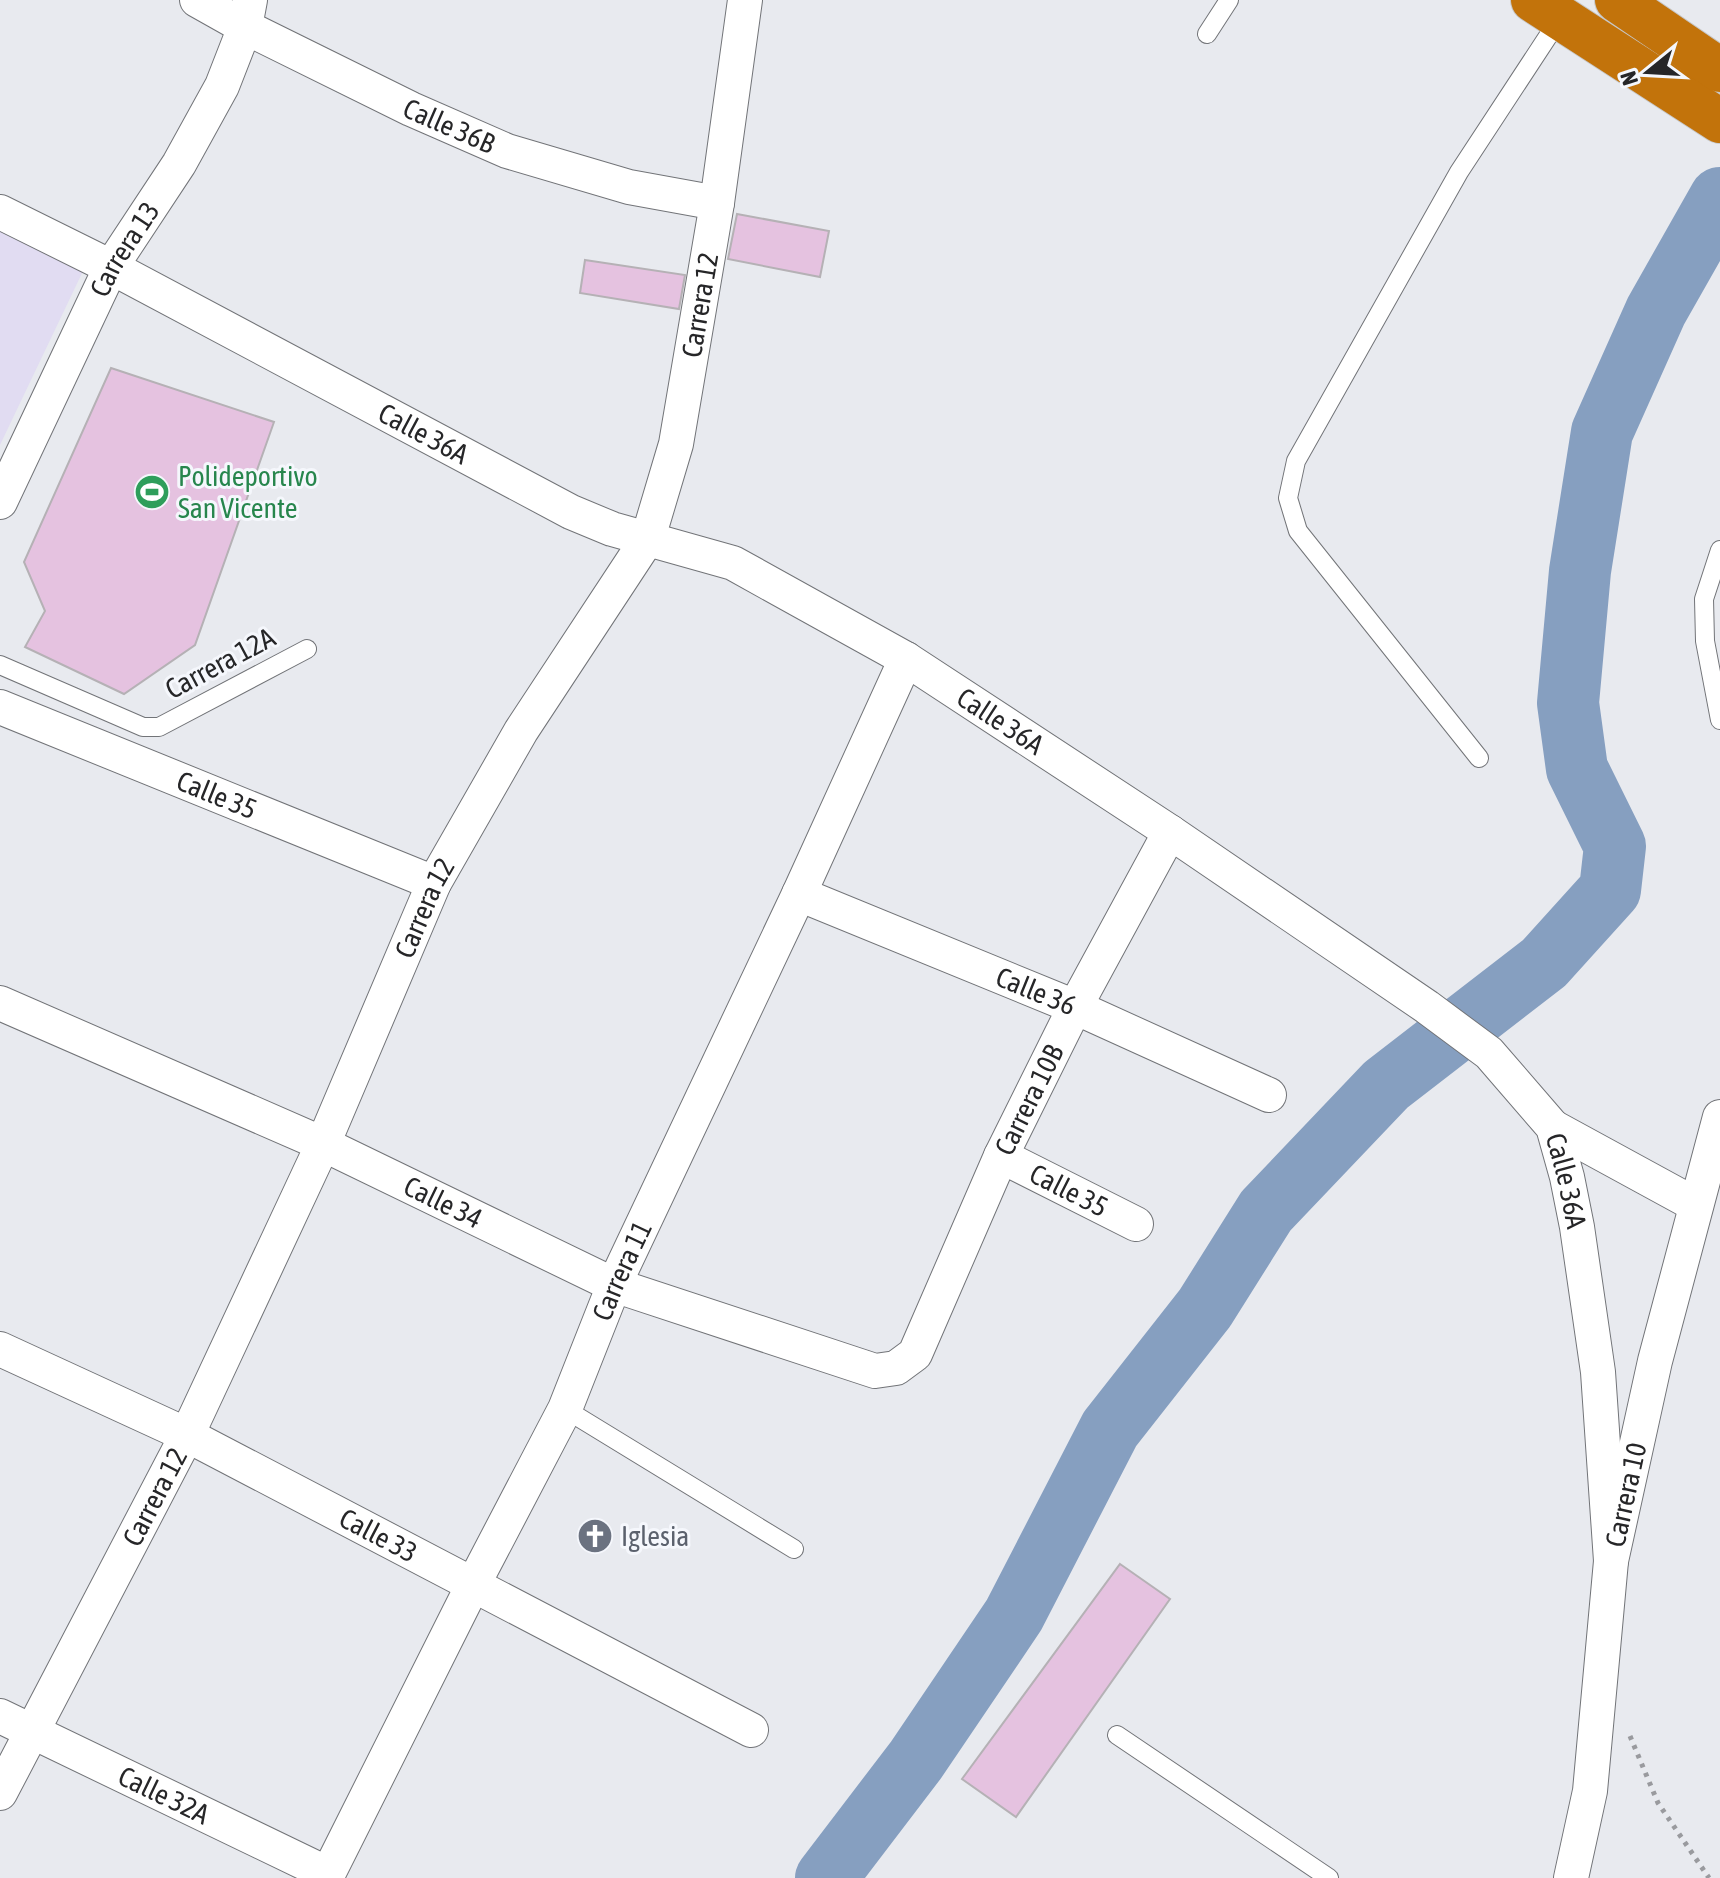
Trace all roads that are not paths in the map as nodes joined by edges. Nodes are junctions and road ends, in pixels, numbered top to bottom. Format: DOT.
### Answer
graph roads {
  1 [pos="197,0"];
  2 [pos="745,0"];
  3 [pos="1229,0"];
  4 [pos="1636,5"];
  5 [pos="1547,9"];
  6 [pos="248,14"];
  7 [pos="1207,34"];
  8 [pos="1720,70"];
  9 [pos="1714,117"];
  10 [pos="717,203"];
  11 [pos="0,212"];
  12 [pos="111,267"];
  13 [pos="0,502"];
  14 [pos="648,538"];
  15 [pos="1720,550"];
  16 [pos="307,649"];
  17 [pos="906,659"];
  18 [pos="0,665"];
  19 [pos="0,707"];
  20 [pos="1720,720"];
  21 [pos="1479,758"];
  22 [pos="1170,832"];
  23 [pos="434,883"];
  24 [pos="799,894"];
  25 [pos="0,1003"];
  26 [pos="1075,1007"];
  27 [pos="1269,1095"];
  28 [pos="1720,1117"];
  29 [pos="1553,1127"];
  30 [pos="323,1144"];
  31 [pos="1001,1156"];
  32 [pos="1696,1205"];
  33 [pos="1136,1224"];
  34 [pos="614,1285"];
  35 [pos="0,1349"];
  36 [pos="896,1368"];
  37 [pos="565,1409"];
  38 [pos="187,1435"];
  39 [pos="794,1549"];
  40 [pos="1611,1561"];
  41 [pos="474,1583"];
  42 [pos="0,1716"];
  43 [pos="751,1730"];
  44 [pos="32,1732"];
  45 [pos="1117,1735"];
  46 [pos="0,1793"];
  47 [pos="327,1876"];
  48 [pos="1329,1878"];
  49 [pos="1571,1878"];
  1 -- 6 [label="street, Calle 36B"];
  2 -- 10 [label="street, Carrera 12"];
  3 -- 7 [label="lane"];
  4 -- 8 [label="highway"];
  5 -- 9 [label="highway"];
  5 -- 21 [label="lane"];
  6 -- 10 [label="street, Calle 36B"];
  6 -- 12 [label="street, Carrera 13"];
  10 -- 14 [label="street, Carrera 12"];
  11 -- 12 [label="street, Calle 36A"];
  12 -- 13 [label="street, Carrera 13"];
  12 -- 14 [label="street, Calle 36A"];
  14 -- 17 [label="street, Calle 36A"];
  14 -- 23 [label="street, Carrera 12"];
  15 -- 20 [label="lane"];
  16 -- 18 [label="lane, Carrera 12A"];
  17 -- 22 [label="street, Calle 36A"];
  17 -- 24 [label="street, Carrera 11"];
  19 -- 23 [label="street, Calle 35"];
  22 -- 26 [label="street, Carrera 10B"];
  22 -- 29 [label="street, Calle 36A"];
  23 -- 30 [label="street, Carrera 12"];
  24 -- 26 [label="street, Calle 36"];
  24 -- 34 [label="street, Carrera 11"];
  25 -- 30 [label="street, Calle 34"];
  26 -- 27 [label="street, Calle 36"];
  26 -- 31 [label="street, Carrera 10B"];
  28 -- 32 [label="street, Carrera 10"];
  29 -- 32 [label="street"];
  29 -- 40 [label="street, Calle 36A"];
  30 -- 34 [label="street, Calle 34"];
  30 -- 38 [label="street, Carrera 12"];
  31 -- 33 [label="street, Calle 35"];
  31 -- 36 [label="street, Carrera 10B"];
  32 -- 40 [label="street, Carrera 10"];
  34 -- 36 [label="street, Calle 34"];
  34 -- 37 [label="street, Carrera 11"];
  35 -- 38 [label="street, Calle 33"];
  37 -- 39 [label="lane"];
  37 -- 41 [label="street, Carrera 11"];
  38 -- 41 [label="street, Calle 33"];
  38 -- 44 [label="street, Carrera 12"];
  40 -- 49 [label="street, Carrera 10"];
  41 -- 43 [label="street, Calle 33"];
  41 -- 47 [label="street, Carrera 11"];
  42 -- 44 [label="street, Calle 32A"];
  44 -- 46 [label="street, Carrera 12"];
  44 -- 47 [label="street, Calle 32A"];
  45 -- 48 [label="lane"];
}
